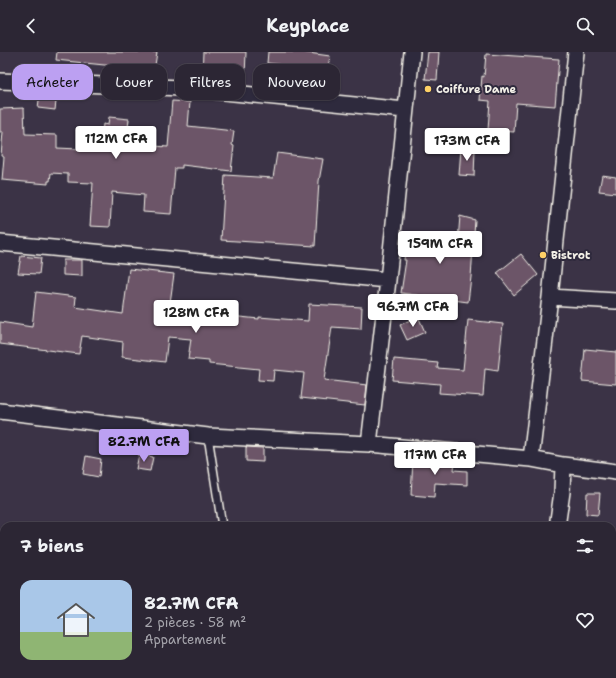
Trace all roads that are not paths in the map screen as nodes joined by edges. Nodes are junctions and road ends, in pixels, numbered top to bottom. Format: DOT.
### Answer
graph roads {
  1 [pos="412,52"];
  2 [pos="576,52"];
  3 [pos="0,81"];
  4 [pos="405,110"];
  5 [pos="0,243"];
  6 [pos="388,280"];
  7 [pos="550,297"];
  8 [pos="616,302"];
  9 [pos="0,411"];
  10 [pos="208,436"];
  11 [pos="368,444"];
  12 [pos="531,459"];
  13 [pos="563,465"];
  14 [pos="616,472"];
  15 [pos="221,522"];
  16 [pos="558,522"];
  1 -- 4 [label="street"];
  2 -- 7 [label="street"];
  3 -- 4 [label="street"];
  4 -- 6 [label="street"];
  5 -- 6 [label="street"];
  6 -- 11 [label="street"];
  7 -- 8 [label="street"];
  7 -- 12 [label="street"];
  9 -- 10 [label="street"];
  10 -- 11 [label="street"];
  10 -- 15 [label="lane"];
  11 -- 12 [label="street"];
  12 -- 13 [label="street"];
  13 -- 14 [label="street"];
  13 -- 16 [label="street"];
}
